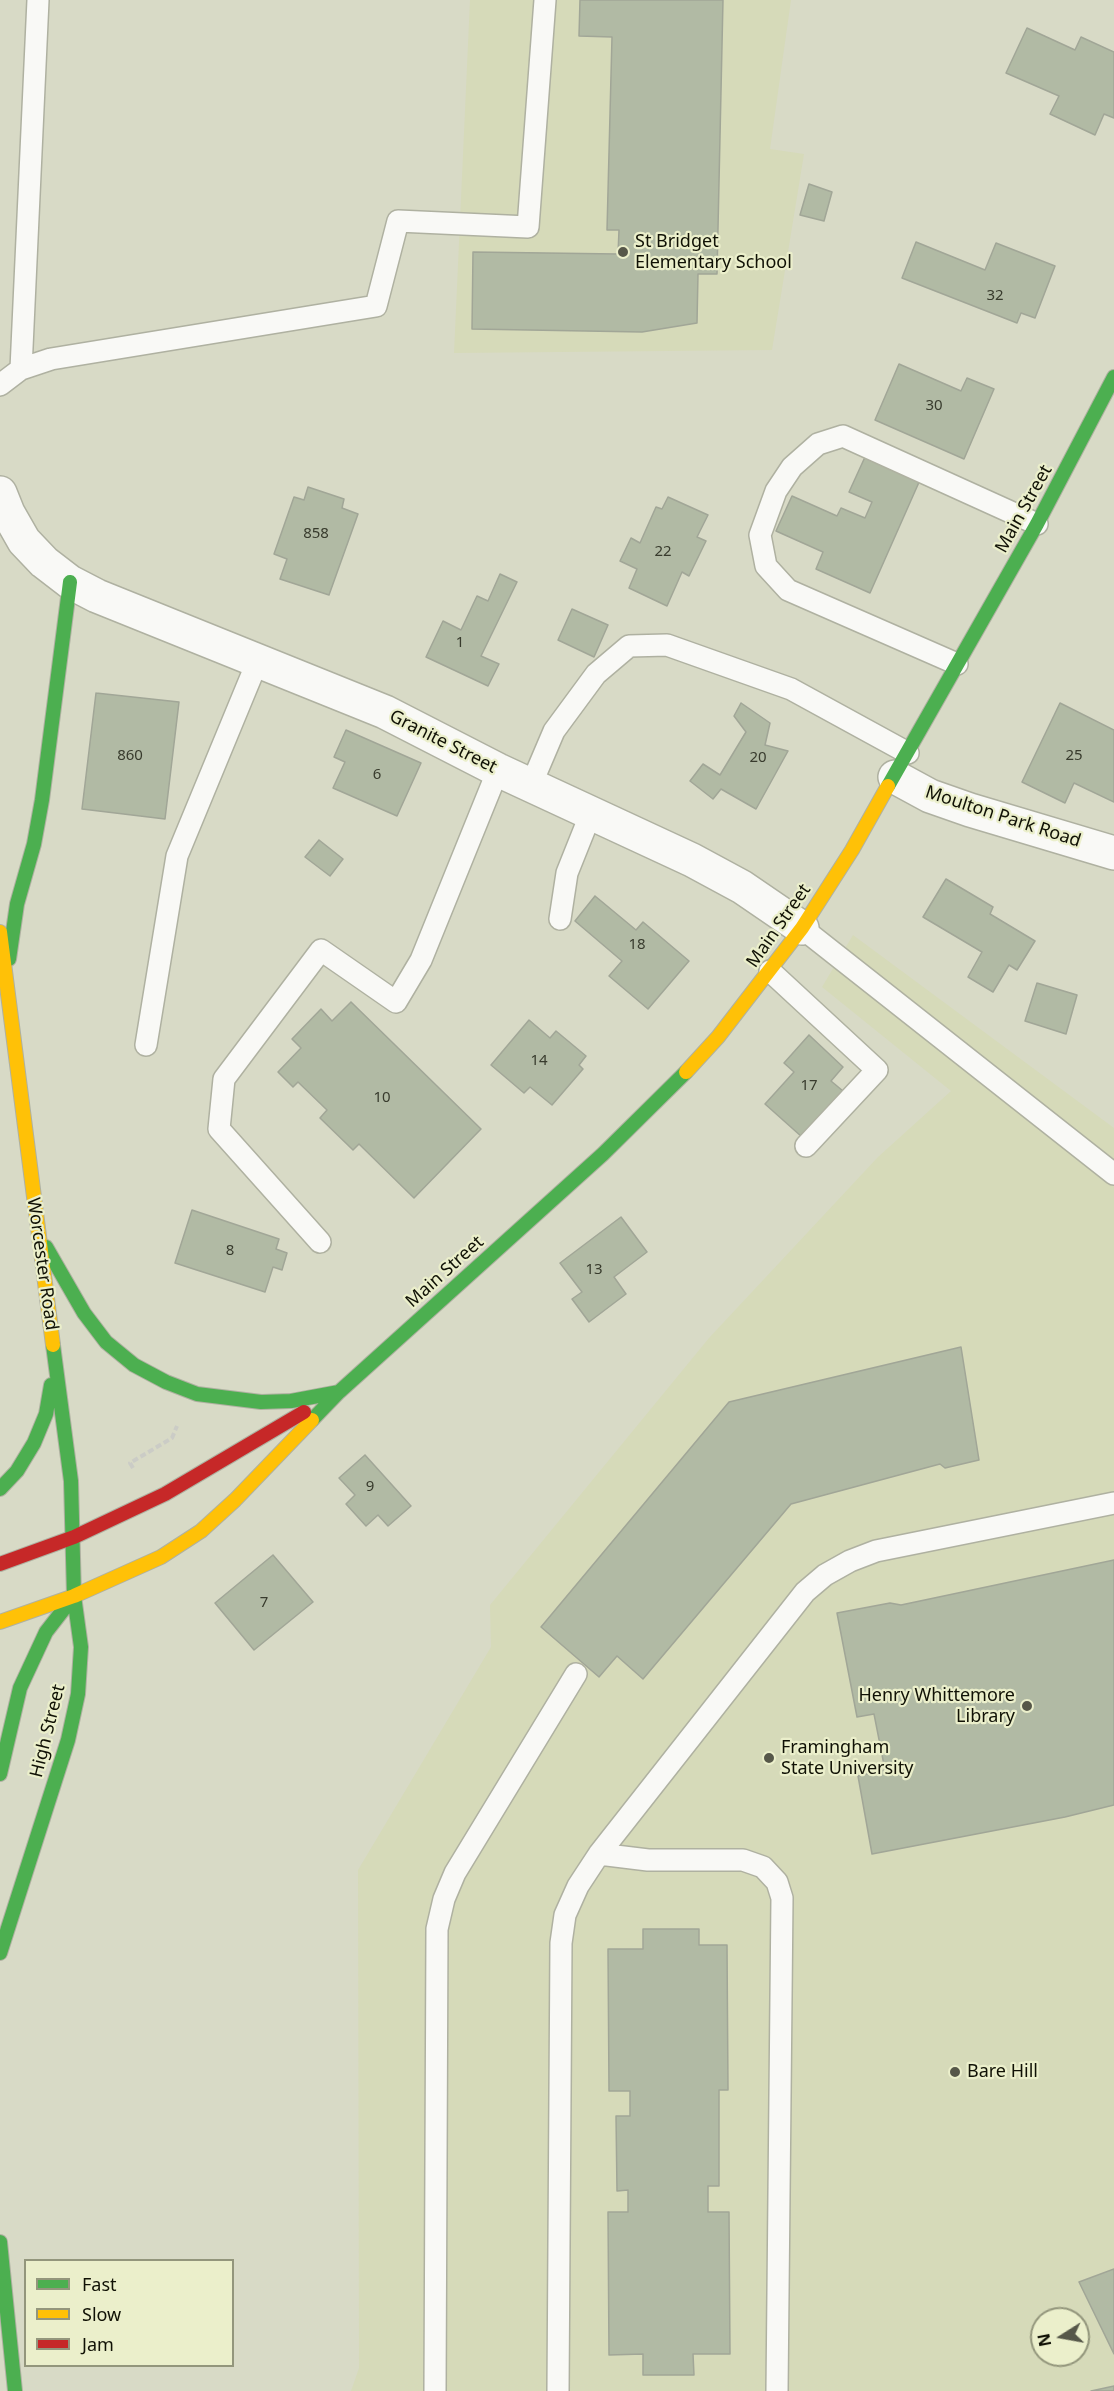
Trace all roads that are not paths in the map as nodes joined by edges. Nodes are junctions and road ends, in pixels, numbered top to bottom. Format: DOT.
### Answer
graph roads {
  1 [pos="38,0"];
  2 [pos="545,0"];
  3 [pos="21,369"];
  4 [pos="1114,377"];
  5 [pos="0,385"];
  6 [pos="0,493"];
  7 [pos="1037,524"];
  8 [pos="70,582"];
  9 [pos="258,660"];
  10 [pos="957,664"];
  11 [pos="901,765"];
  12 [pos="498,770"];
  13 [pos="531,785"];
  14 [pos="591,813"];
  15 [pos="1114,853"];
  16 [pos="560,919"];
  17 [pos="802,928"];
  18 [pos="0,932"];
  19 [pos="770,971"];
  20 [pos="7,997"];
  21 [pos="146,1045"];
  22 [pos="806,1146"];
  23 [pos="1114,1173"];
  24 [pos="36,1229"];
  25 [pos="320,1242"];
  26 [pos="55,1360"];
  27 [pos="339,1392"];
  28 [pos="0,1489"];
  29 [pos="1114,1503"];
  30 [pos="74,1537"];
  31 [pos="0,1564"];
  32 [pos="74,1596"];
  33 [pos="0,1622"];
  34 [pos="576,1674"];
  35 [pos="0,1774"];
  36 [pos="599,1854"];
  37 [pos="0,1953"];
  38 [pos="0,2242"];
  39 [pos="15,2391"];
  40 [pos="435,2391"];
  41 [pos="558,2391"];
  42 [pos="777,2391"];
  1 -- 3 [label="lane"];
  2 -- 3 [label="lane"];
  3 -- 5 [label="lane"];
  4 -- 7 [label="main road, Main Street"];
  6 -- 8 [label="street"];
  7 -- 10 [label="main road, Main Street"];
  7 -- 10 [label="lane"];
  8 -- 9 [label="street, Granite Street"];
  8 -- 20 [label="main road"];
  9 -- 12 [label="street, Granite Street"];
  9 -- 21 [label="lane"];
  10 -- 11 [label="main road, Main Street"];
  11 -- 13 [label="lane"];
  11 -- 15 [label="street, Moulton Park Road"];
  11 -- 17 [label="main road, Main Street"];
  12 -- 13 [label="street, Granite Street"];
  12 -- 25 [label="lane"];
  13 -- 14 [label="street, Granite Street"];
  14 -- 16 [label="lane"];
  14 -- 17 [label="street, Granite Street"];
  17 -- 19 [label="main road, Main Street"];
  17 -- 23 [label="lane"];
  18 -- 20 [label="main road, Worcester Road"];
  19 -- 22 [label="lane"];
  19 -- 27 [label="main road, Main Street"];
  20 -- 24 [label="main road, Worcester Road"];
  24 -- 26 [label="main road, Worcester Road"];
  24 -- 27 [label="main road"];
  26 -- 28 [label="main road"];
  26 -- 30 [label="main road, Worcester Road"];
  27 -- 30 [label="main road, Main Street"];
  27 -- 32 [label="main road, Main Street"];
  29 -- 36 [label="lane"];
  30 -- 31 [label="main road, Main Street"];
  30 -- 32 [label="main road, Worcester Road"];
  32 -- 33 [label="main road, Main Street"];
  32 -- 35 [label="main road, High Street"];
  32 -- 37 [label="main road, High Street"];
  34 -- 40 [label="lane"];
  36 -- 41 [label="lane"];
  36 -- 42 [label="lane"];
  38 -- 39 [label="main road"];
}
